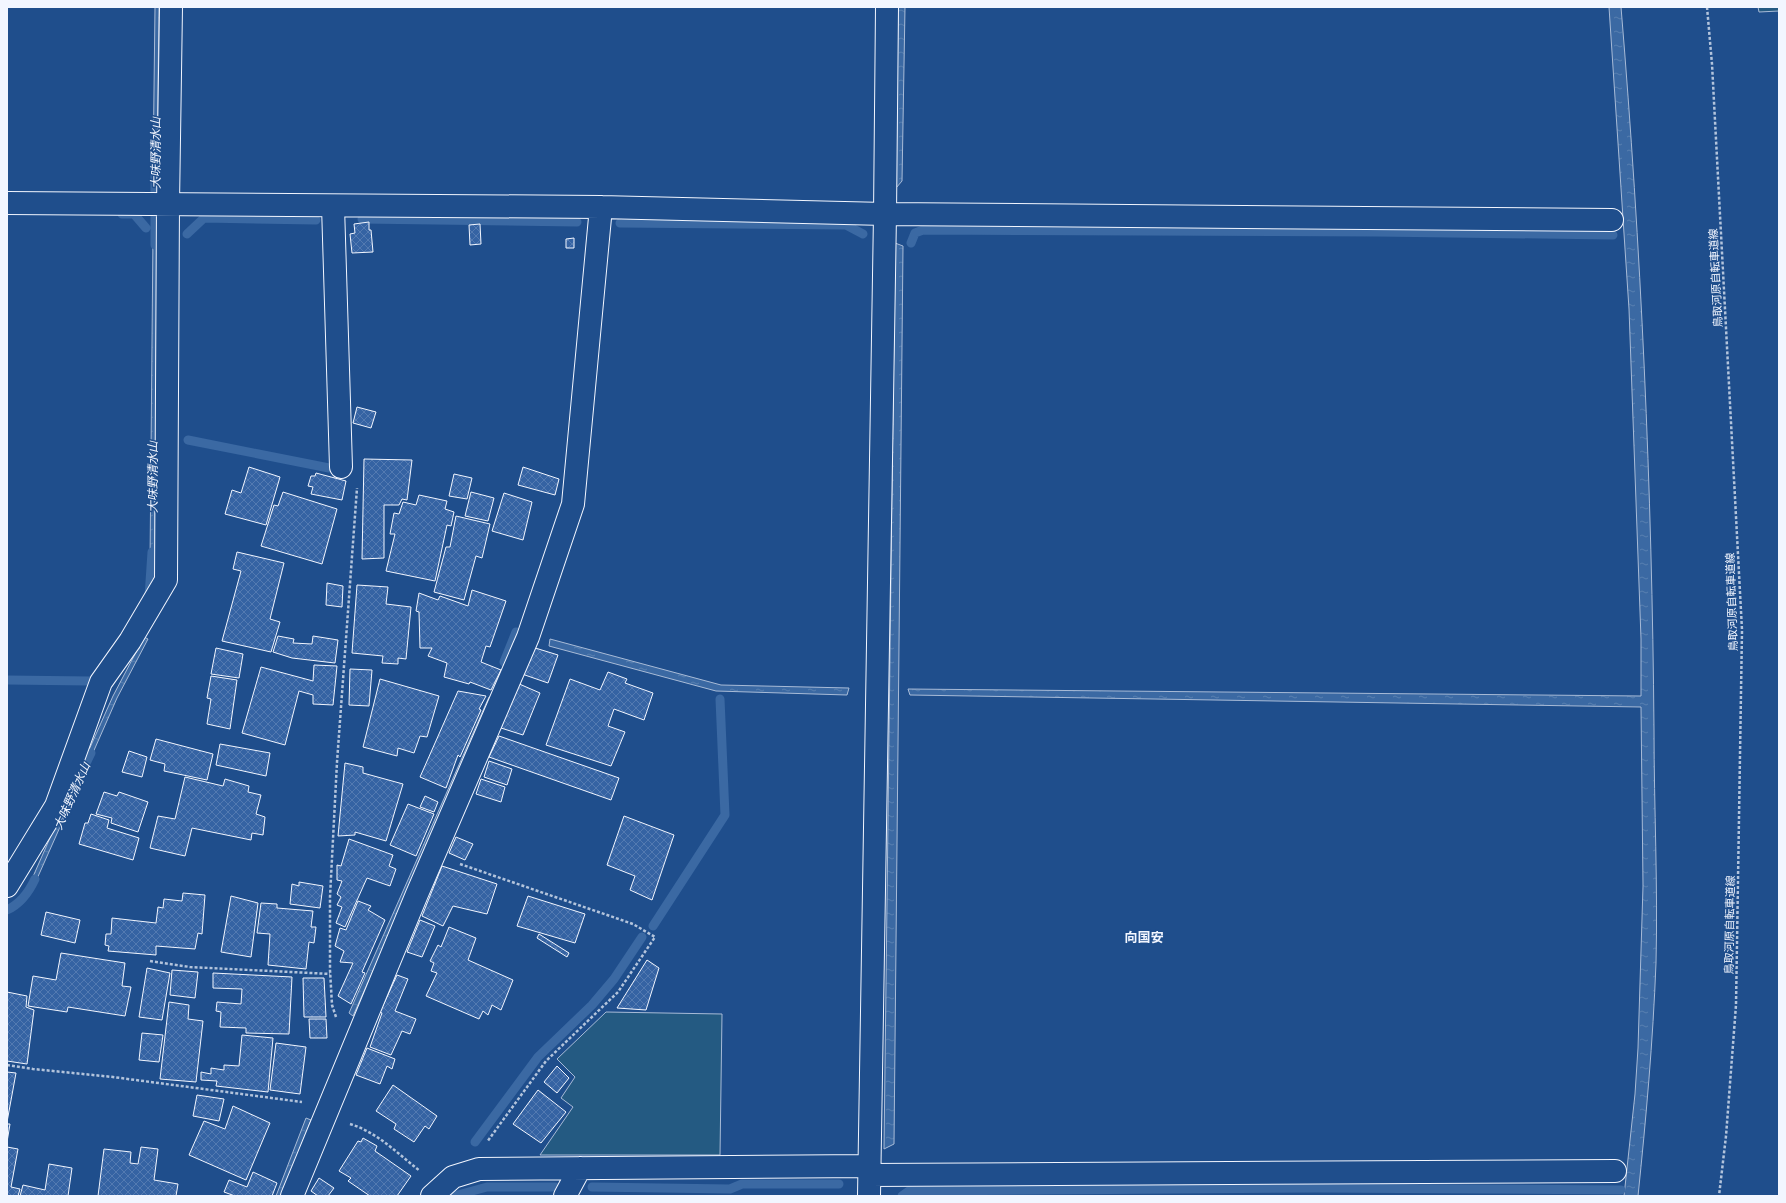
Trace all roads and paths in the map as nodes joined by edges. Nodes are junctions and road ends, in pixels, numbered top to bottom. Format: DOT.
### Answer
graph roads {
  1 [pos="171,7"];
  2 [pos="886,7"];
  3 [pos="1707,7"];
  4 [pos="7,203"];
  5 [pos="168,204"];
  6 [pos="333,206"];
  7 [pos="601,207"];
  8 [pos="885,214"];
  9 [pos="1612,220"];
  10 [pos="341,467"];
  11 [pos="434,855"];
  12 [pos="7,886"];
  13 [pos="150,961"];
  14 [pos="330,974"];
  15 [pos="356,1039"];
  16 [pos="7,1065"];
  17 [pos="326,1111"];
  18 [pos="580,1168"];
  19 [pos="1615,1172"];
  20 [pos="465,1173"];
  21 [pos="869,1179"];
  22 [pos="436,1192"];
  23 [pos="292,1196"];
  24 [pos="565,1196"];
  25 [pos="1719,1196"];
  1 -- 5 [label="street"];
  2 -- 8 [label="street"];
  3 -- 25 [label="path, 鳥取河原自転車道線"];
  4 -- 5 [label="street"];
  5 -- 6 [label="street"];
  5 -- 12 [label="street"];
  6 -- 7 [label="street"];
  6 -- 10 [label="street"];
  7 -- 8 [label="street"];
  7 -- 11 [label="street"];
  8 -- 9 [label="street"];
  8 -- 21 [label="street"];
  10 -- 14 [label="path"];
  11 -- 15 [label="street"];
  11 -- 20 [label="path"];
  13 -- 14 [label="path"];
  14 -- 15 [label="path"];
  15 -- 17 [label="street"];
  16 -- 17 [label="path"];
  17 -- 22 [label="path"];
  17 -- 23 [label="street"];
  18 -- 20 [label="street"];
  18 -- 21 [label="street"];
  18 -- 24 [label="street"];
  19 -- 21 [label="street"];
  20 -- 22 [label="street"];
}
